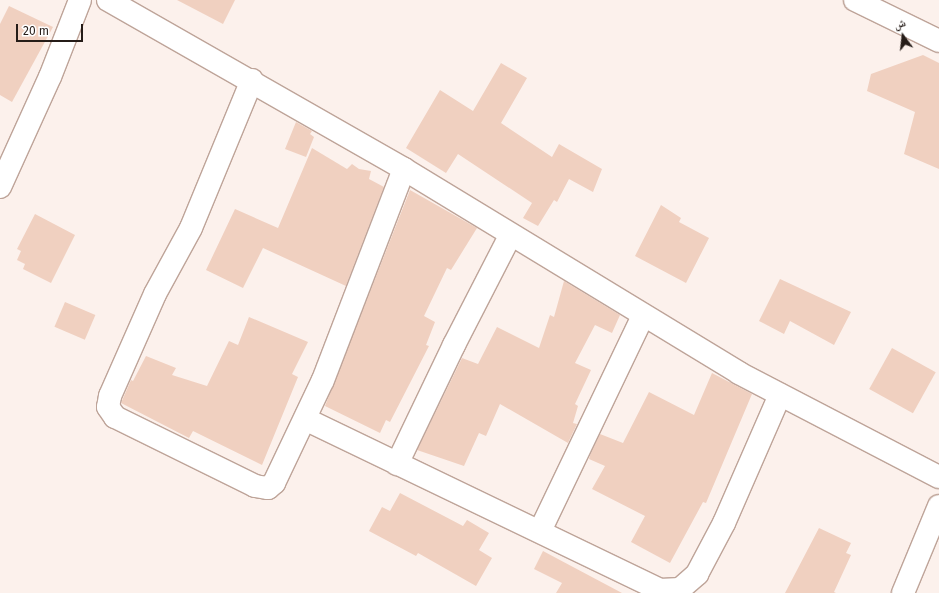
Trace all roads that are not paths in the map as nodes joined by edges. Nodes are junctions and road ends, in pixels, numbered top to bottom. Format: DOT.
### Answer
graph roads {
  1 [pos="80,0"];
  2 [pos="108,0"];
  3 [pos="855,0"];
  4 [pos="939,41"];
  5 [pos="252,80"];
  6 [pos="404,169"];
  7 [pos="0,187"];
  8 [pos="510,236"];
  9 [pos="643,316"];
  10 [pos="780,395"];
  11 [pos="305,419"];
  12 [pos="397,464"];
  13 [pos="939,478"];
  14 [pos="939,506"];
  15 [pos="540,531"];
  16 [pos="903,593"];
  1 -- 7 [label="street"];
  2 -- 5 [label="street"];
  3 -- 4 [label="street"];
  5 -- 6 [label="street"];
  5 -- 11 [label="street"];
  6 -- 8 [label="street"];
  6 -- 11 [label="street"];
  8 -- 9 [label="street"];
  8 -- 12 [label="street"];
  9 -- 10 [label="street"];
  9 -- 15 [label="street"];
  10 -- 13 [label="street"];
  10 -- 15 [label="street"];
  11 -- 12 [label="street"];
  12 -- 15 [label="street"];
  14 -- 16 [label="street"];
}
